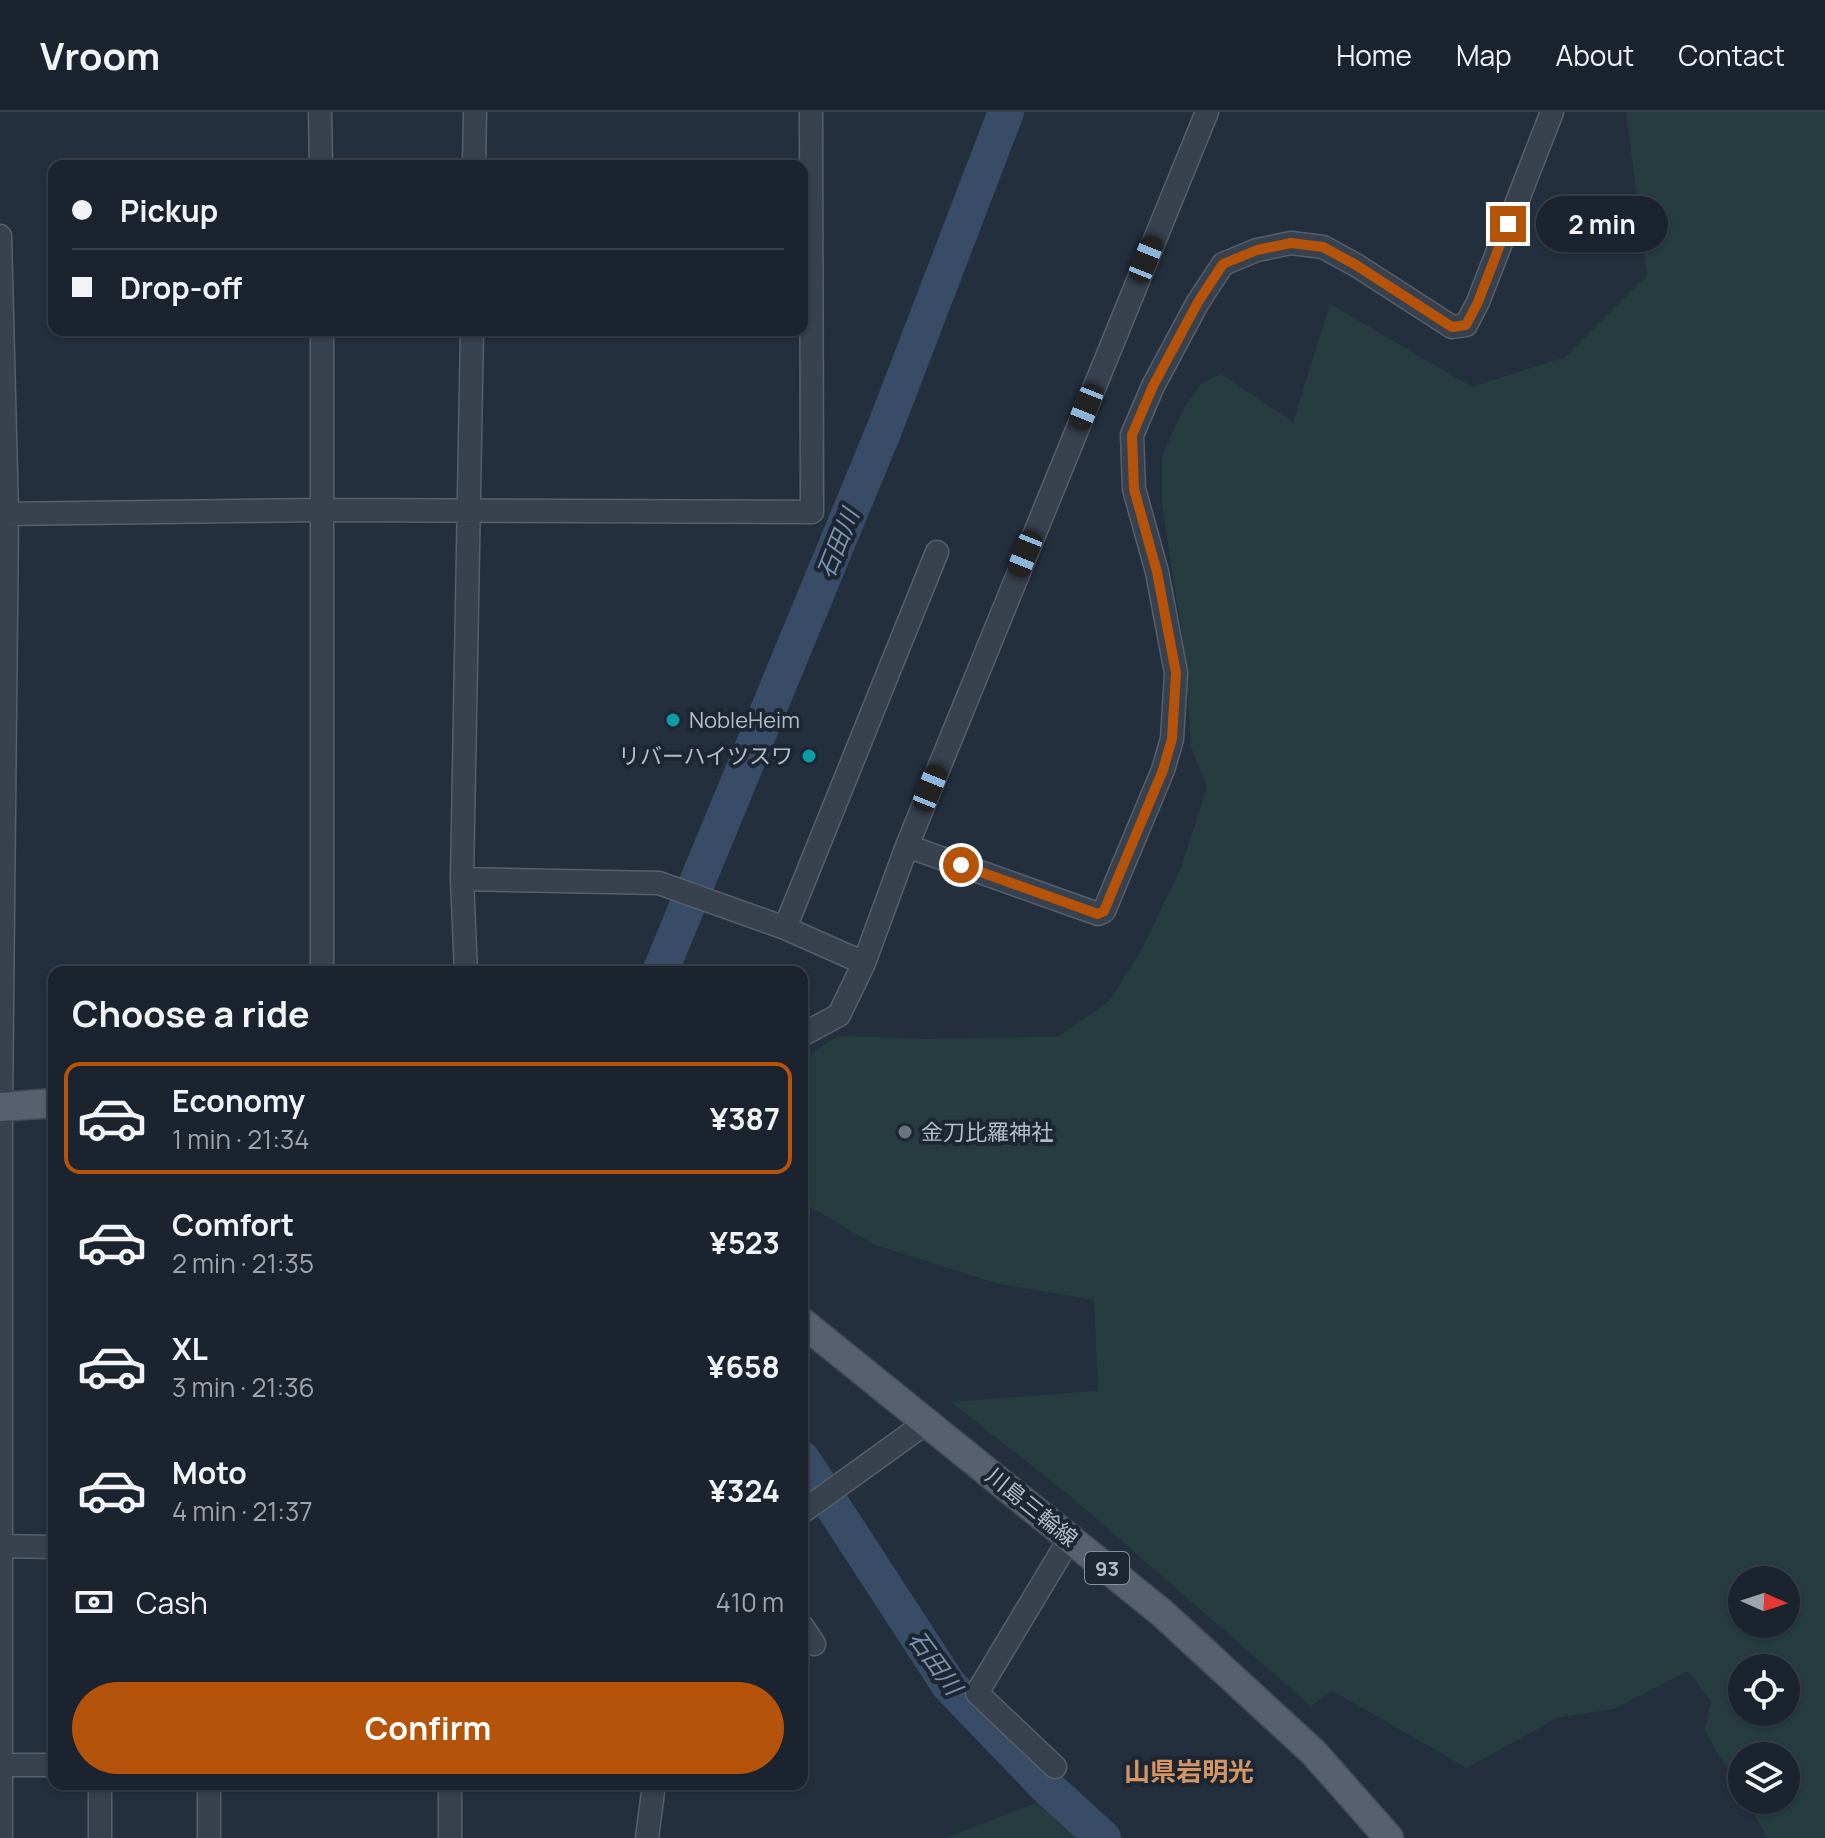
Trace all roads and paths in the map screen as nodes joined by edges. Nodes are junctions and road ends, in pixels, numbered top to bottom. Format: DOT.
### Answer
graph roads {
  1 [pos="320,112"];
  2 [pos="475,112"];
  3 [pos="811,112"];
  4 [pos="1207,112"];
  5 [pos="1552,112"];
  6 [pos="321,160"];
  7 [pos="474,160"];
  8 [pos="0,236"];
  9 [pos="322,336"];
  10 [pos="472,336"];
  11 [pos="323,510"];
  12 [pos="470,511"];
  13 [pos="4,514"];
  14 [pos="937,552"];
  15 [pos="907,846"];
  16 [pos="462,879"];
  17 [pos="785,928"];
  18 [pos="864,963"];
  19 [pos="322,966"];
  20 [pos="466,966"];
  21 [pos="808,1032"];
  22 [pos="48,1103"];
  23 [pos="1,1107"];
  24 [pos="808,1327"];
  25 [pos="927,1422"];
  26 [pos="808,1507"];
  27 [pos="1070,1538"];
  28 [pos="1,1546"];
  29 [pos="48,1547"];
  30 [pos="1,1765"];
  31 [pos="48,1765"];
  32 [pos="1055,1767"];
  33 [pos="100,1790"];
  34 [pos="209,1790"];
  35 [pos="450,1790"];
  36 [pos="653,1790"];
  37 [pos="1,1838"];
  38 [pos="100,1838"];
  39 [pos="209,1838"];
  40 [pos="450,1838"];
  41 [pos="647,1838"];
  42 [pos="1389,1838"];
  1 -- 6 [label="street"];
  2 -- 7 [label="street"];
  3 -- 12 [label="street"];
  4 -- 15 [label="street"];
  5 -- 15 [label="street"];
  8 -- 13 [label="street"];
  9 -- 11 [label="street"];
  10 -- 12 [label="street"];
  11 -- 12 [label="street"];
  11 -- 13 [label="street"];
  11 -- 19 [label="street"];
  12 -- 16 [label="street"];
  13 -- 23 [label="street"];
  14 -- 17 [label="street"];
  15 -- 18 [label="street"];
  16 -- 17 [label="street"];
  16 -- 20 [label="street"];
  17 -- 18 [label="street"];
  18 -- 21 [label="street"];
  22 -- 23 [label="main road"];
  23 -- 28 [label="street"];
  24 -- 25 [label="main road, 川島三輪線 / 93"];
  25 -- 26 [label="street"];
  25 -- 27 [label="main road, 川島三輪線 / 93"];
  27 -- 32 [label="street"];
  27 -- 42 [label="main road, 川島三輪線 / 93"];
  28 -- 29 [label="street"];
  28 -- 30 [label="street"];
  30 -- 31 [label="street"];
  30 -- 37 [label="street"];
  33 -- 38 [label="street"];
  34 -- 39 [label="street"];
  35 -- 40 [label="street"];
  36 -- 41 [label="street"];
}
